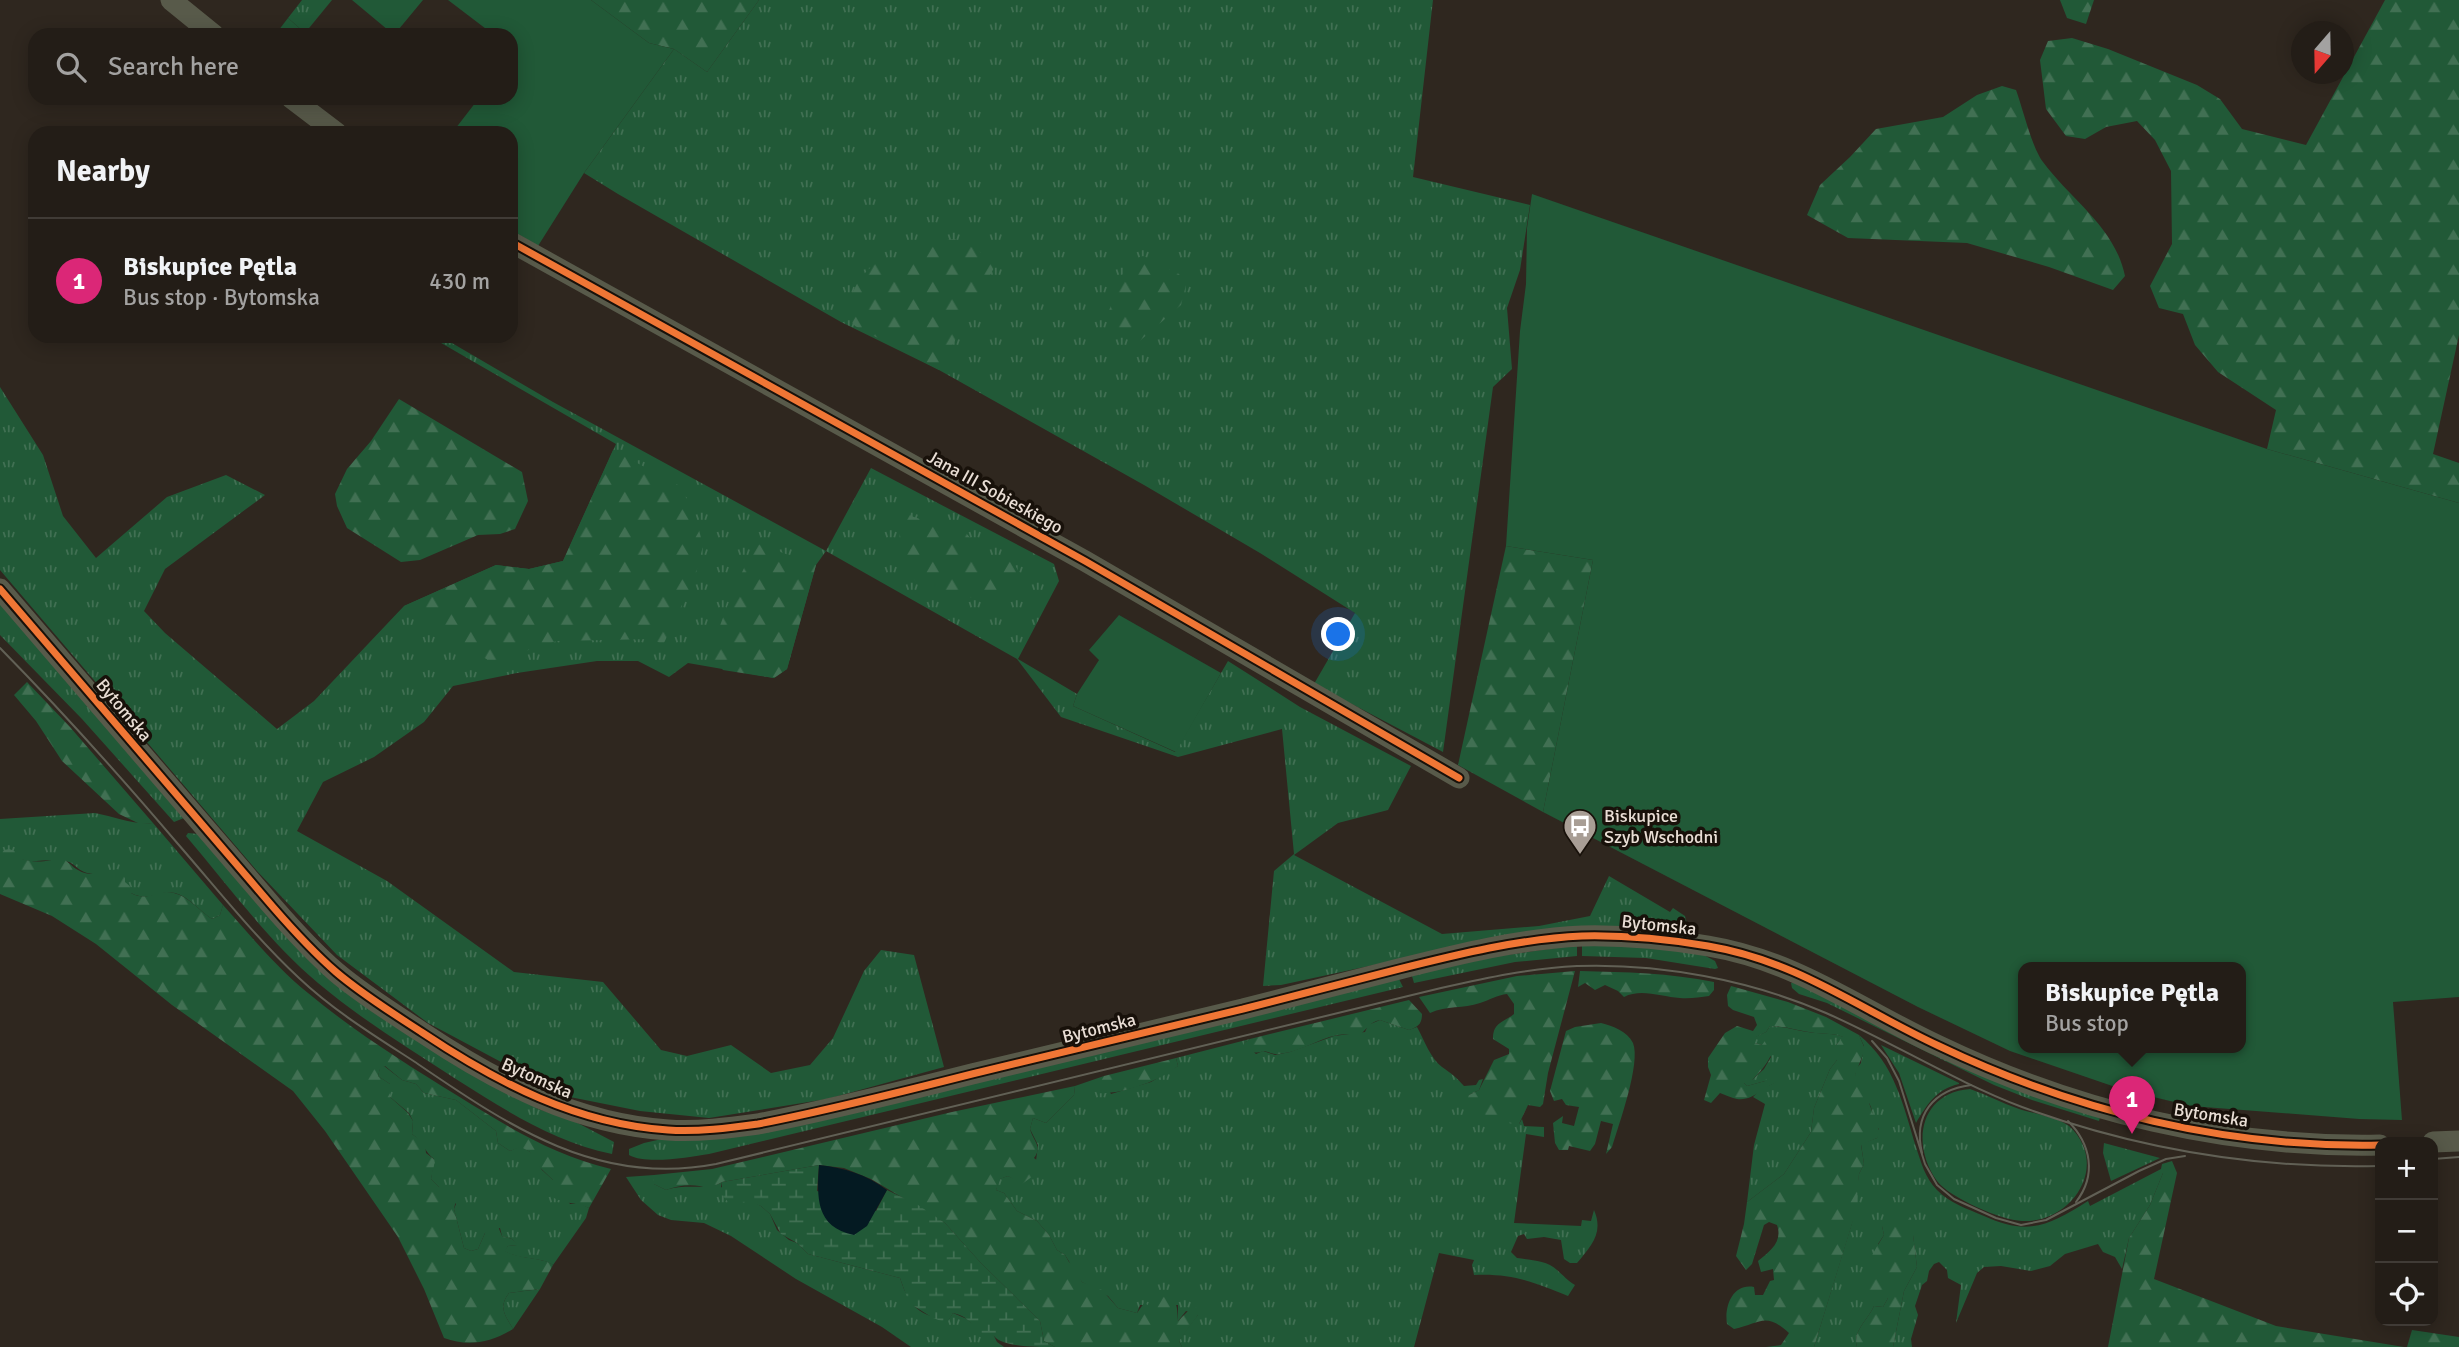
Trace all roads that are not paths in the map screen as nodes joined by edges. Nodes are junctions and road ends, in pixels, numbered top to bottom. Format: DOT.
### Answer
graph roads {
  1 [pos="171,0"];
  2 [pos="205,28"];
  3 [pos="300,105"];
  4 [pos="328,126"];
  5 [pos="518,246"];
  6 [pos="0,589"];
  7 [pos="1459,778"];
  8 [pos="2459,1140"];
  9 [pos="2438,1142"];
  10 [pos="2375,1144"];
  1 -- 2 [label="street"];
  3 -- 4 [label="street"];
  5 -- 7 [label="street, Jana III Sobieskiego"];
  6 -- 10 [label="street, Bytomska"];
  8 -- 9 [label="street"];
}
